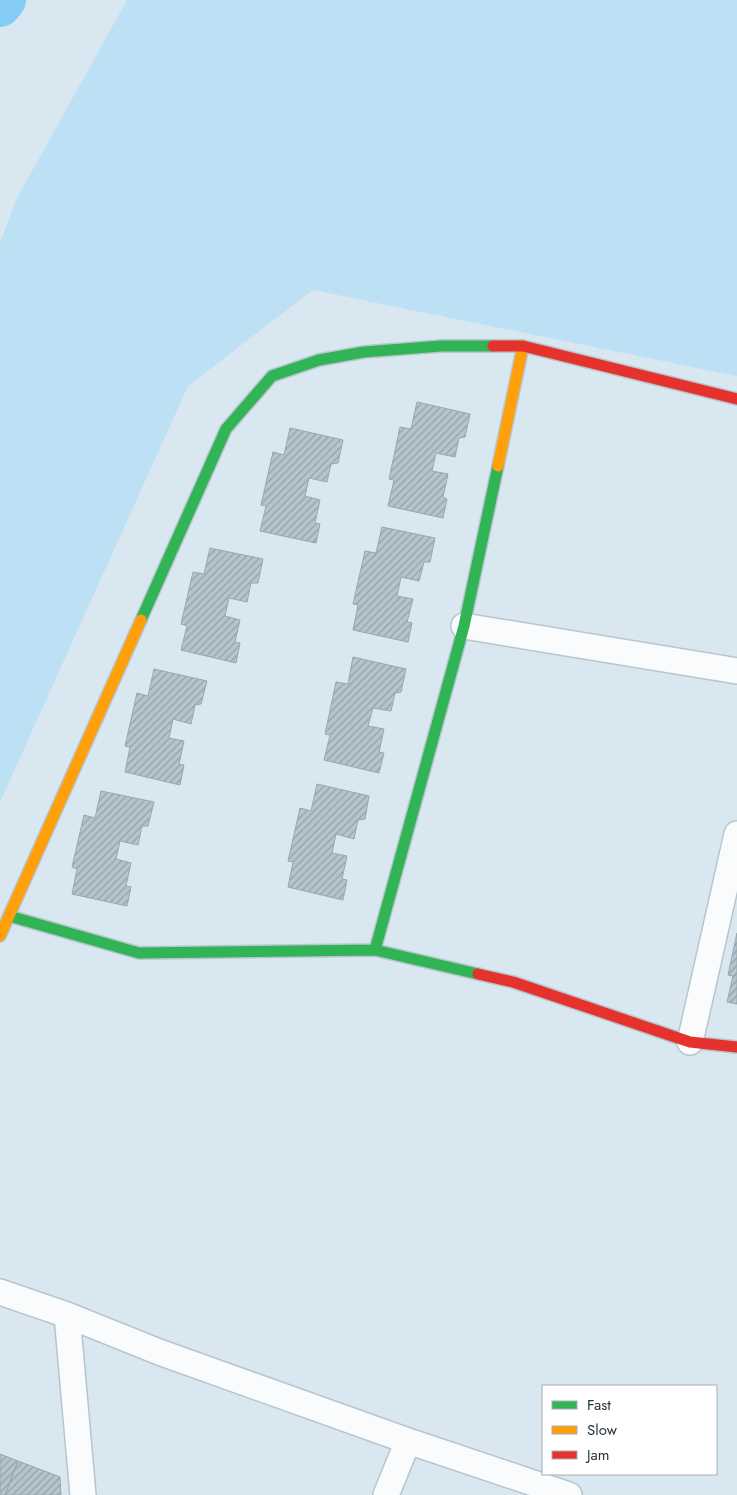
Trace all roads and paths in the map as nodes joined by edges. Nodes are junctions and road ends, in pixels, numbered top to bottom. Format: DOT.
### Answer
graph roads {
  1 [pos="523,346"];
  2 [pos="737,399"];
  3 [pos="464,626"];
  4 [pos="737,671"];
  5 [pos="737,834"];
  6 [pos="9,916"];
  7 [pos="0,936"];
  8 [pos="375,950"];
  9 [pos="690,1042"];
  10 [pos="737,1047"];
  11 [pos="0,1292"];
  12 [pos="67,1315"];
  13 [pos="408,1441"];
  14 [pos="83,1495"];
  15 [pos="386,1495"];
  16 [pos="569,1495"];
  1 -- 2 [label="street"];
  1 -- 3 [label="street"];
  1 -- 6 [label="street"];
  3 -- 4 [label="street"];
  3 -- 8 [label="street"];
  5 -- 9 [label="street"];
  6 -- 7 [label="street"];
  6 -- 8 [label="street"];
  8 -- 9 [label="street"];
  9 -- 10 [label="street"];
  11 -- 12 [label="street"];
  12 -- 13 [label="street"];
  12 -- 14 [label="street"];
  13 -- 15 [label="street"];
  13 -- 16 [label="street"];
}
